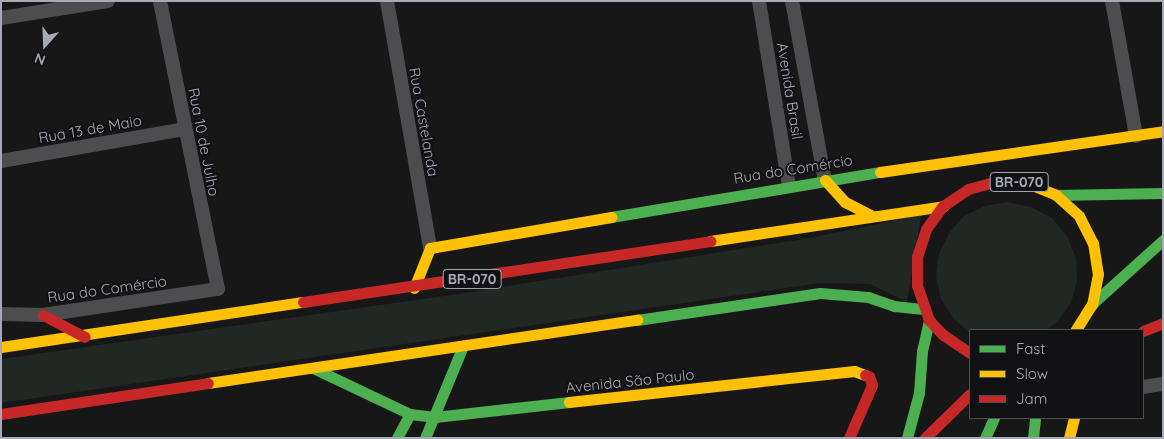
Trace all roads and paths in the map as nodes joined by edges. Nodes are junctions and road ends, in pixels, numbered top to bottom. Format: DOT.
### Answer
graph roads {
  1 [pos="108,1"];
  2 [pos="160,1"];
  3 [pos="387,1"];
  4 [pos="759,1"];
  5 [pos="792,1"];
  6 [pos="1112,1"];
  7 [pos="1,18"];
  8 [pos="184,129"];
  9 [pos="1163,132"];
  10 [pos="1136,136"];
  11 [pos="1,161"];
  12 [pos="824,180"];
  13 [pos="789,186"];
  14 [pos="1163,193"];
  15 [pos="1056,195"];
  16 [pos="943,206"];
  17 [pos="873,216"];
  18 [pos="1163,240"];
  19 [pos="430,248"];
  20 [pos="1157,248"];
  21 [pos="414,288"];
  22 [pos="218,289"];
  23 [pos="1092,304"];
  24 [pos="1,314"];
  25 [pos="926,314"];
  26 [pos="43,315"];
  27 [pos="1163,323"];
  28 [pos="1077,329"];
  29 [pos="1144,331"];
  30 [pos="85,337"];
  31 [pos="463,346"];
  32 [pos="1,347"];
  33 [pos="969,352"];
  34 [pos="313,368"];
  35 [pos="1163,384"];
  36 [pos="1144,387"];
  37 [pos="969,395"];
  38 [pos="1,414"];
  39 [pos="410,414"];
  40 [pos="435,417"];
  41 [pos="994,419"];
  42 [pos="1036,419"];
  43 [pos="1074,419"];
  44 [pos="397,438"];
  45 [pos="425,438"];
  46 [pos="849,438"];
  47 [pos="907,438"];
  48 [pos="925,438"];
  49 [pos="985,438"];
  50 [pos="1033,438"];
  51 [pos="1069,438"];
  1 -- 7 [label="street"];
  2 -- 8 [label="street, Rua 10 de Julho"];
  3 -- 19 [label="street, Rua Castelanda"];
  4 -- 13 [label="street, Avenida Brasil"];
  5 -- 12 [label="street, Avenida Brasil"];
  6 -- 10 [label="street"];
  8 -- 11 [label="street, Rua 13 de Maio"];
  8 -- 22 [label="street, Rua 10 de Julho"];
  9 -- 10 [label="main road, Rua do Comércio"];
  10 -- 12 [label="main road, Rua do Comércio"];
  12 -- 13 [label="main road, Rua do Comércio"];
  12 -- 17 [label="main road"];
  13 -- 19 [label="main road, Rua do Comércio"];
  14 -- 15 [label="main road, BR-070"];
  15 -- 16 [label="main road, BR-070"];
  15 -- 23 [label="main road, BR-070"];
  16 -- 17 [label="main road, BR-070"];
  16 -- 25 [label="main road, BR-070"];
  17 -- 21 [label="main road, BR-070"];
  18 -- 20 [label="main road, BR-070"];
  19 -- 21 [label="main road"];
  20 -- 23 [label="main road, BR-070"];
  21 -- 30 [label="main road, BR-070"];
  22 -- 26 [label="street, Rua do Comércio"];
  23 -- 28 [label="main road, BR-070"];
  24 -- 26 [label="street, Rua do Comércio"];
  25 -- 31 [label="main road"];
  25 -- 33 [label="main road, BR-070"];
  25 -- 47 [label="main road"];
  26 -- 30 [label="main road"];
  27 -- 29 [label="main road"];
  30 -- 32 [label="main road, BR-070"];
  31 -- 34 [label="main road"];
  31 -- 40 [label="main road"];
  34 -- 38 [label="main road"];
  34 -- 39 [label="main road, Avenida São Paulo"];
  35 -- 36 [label="street"];
  37 -- 48 [label="main road"];
  39 -- 40 [label="main road, Avenida São Paulo"];
  39 -- 44 [label="main road"];
  40 -- 45 [label="main road"];
  40 -- 46 [label="main road, Avenida São Paulo"];
  41 -- 49 [label="main road"];
  42 -- 50 [label="main road"];
  43 -- 51 [label="main road"];
}
